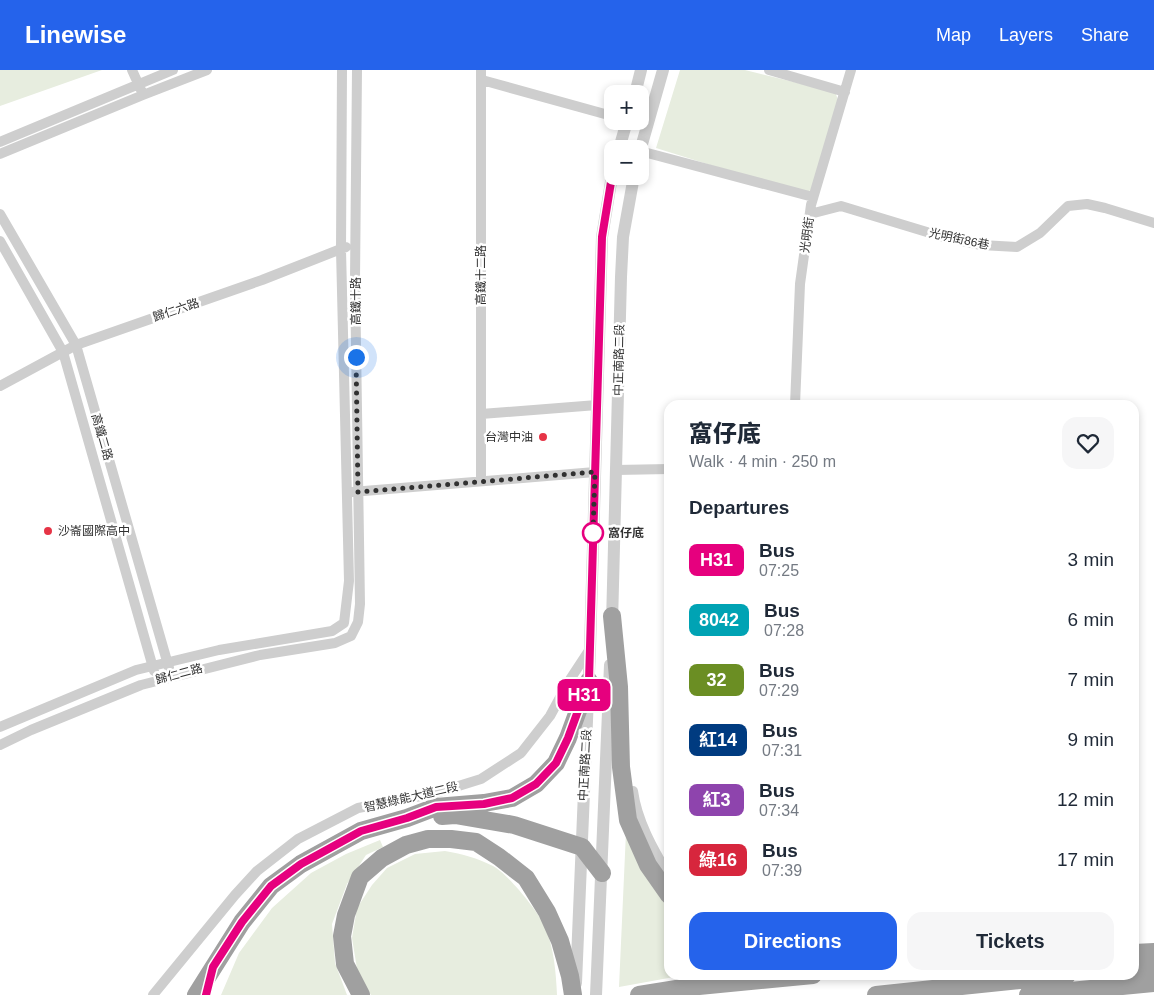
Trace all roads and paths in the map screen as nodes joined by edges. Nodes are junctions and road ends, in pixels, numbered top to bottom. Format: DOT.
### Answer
graph roads {
  1 [pos="132,70"];
  2 [pos="173,70"];
  3 [pos="207,70"];
  4 [pos="342,70"];
  5 [pos="357,70"];
  6 [pos="641,70"];
  7 [pos="663,70"];
  8 [pos="769,70"];
  9 [pos="852,70"];
  10 [pos="150,74"];
  11 [pos="482,75"];
  12 [pos="138,84"];
  13 [pos="637,85"];
  14 [pos="156,89"];
  15 [pos="845,92"];
  16 [pos="143,94"];
  17 [pos="604,113"];
  18 [pos="643,140"];
  19 [pos="0,142"];
  20 [pos="649,153"];
  21 [pos="0,154"];
  22 [pos="611,185"];
  23 [pos="632,185"];
  24 [pos="813,197"];
  25 [pos="0,214"];
  26 [pos="810,214"];
  27 [pos="1154,224"];
  28 [pos="0,241"];
  29 [pos="356,242"];
  30 [pos="341,250"];
  31 [pos="76,345"];
  32 [pos="63,352"];
  33 [pos="0,386"];
  34 [pos="795,400"];
  35 [pos="597,405"];
  36 [pos="481,414"];
  37 [pos="664,469"];
  38 [pos="616,470"];
  39 [pos="595,472"];
  40 [pos="481,481"];
  41 [pos="346,492"];
  42 [pos="358,492"];
  43 [pos="346,606"];
  44 [pos="612,616"];
  45 [pos="358,622"];
  46 [pos="590,650"];
  47 [pos="168,662"];
  48 [pos="152,666"];
  49 [pos="170,676"];
  50 [pos="158,680"];
  51 [pos="589,681"];
  52 [pos="0,728"];
  53 [pos="621,732"];
  54 [pos="0,745"];
  55 [pos="407,818"];
  56 [pos="582,848"];
  57 [pos="664,868"];
  58 [pos="602,873"];
  59 [pos="664,888"];
  60 [pos="1154,948"];
  61 [pos="1139,949"];
  62 [pos="1154,952"];
  63 [pos="1139,953"];
  64 [pos="1154,966"];
  65 [pos="213,967"];
  66 [pos="1139,968"];
  67 [pos="762,980"];
  68 [pos="1018,980"];
  69 [pos="1154,983"];
  70 [pos="153,995"];
  71 [pos="196,995"];
  72 [pos="206,995"];
  73 [pos="361,995"];
  74 [pos="574,995"];
  75 [pos="596,995"];
  76 [pos="639,995"];
  77 [pos="876,995"];
  78 [pos="1028,995"];
  1 -- 12 [label="street"];
  2 -- 10 [label="street"];
  3 -- 14 [label="street"];
  4 -- 30 [label="street, 高鐵十路"];
  5 -- 29 [label="street, 高鐵十路"];
  6 -- 13 [label="street"];
  7 -- 18 [label="street"];
  8 -- 15 [label="street"];
  9 -- 15 [label="street, 光明街"];
  10 -- 12 [label="street"];
  10 -- 14 [label="street"];
  11 -- 17 [label="street"];
  11 -- 36 [label="street, 高鐵十二路"];
  12 -- 16 [label="street"];
  12 -- 19 [label="street"];
  14 -- 16 [label="street"];
  15 -- 24 [label="street, 光明街"];
  16 -- 21 [label="street"];
  20 -- 24 [label="street"];
  22 -- 35 [label="street, 中正南路二段"];
  23 -- 38 [label="street, 中正南路二段"];
  24 -- 26 [label="street, 光明街"];
  25 -- 31 [label="street, 高鐵二路"];
  26 -- 27 [label="street, 光明街86巷"];
  26 -- 34 [label="street, 光明街"];
  28 -- 32 [label="street, 高鐵二路"];
  29 -- 30 [label="street, 歸仁六路"];
  29 -- 42 [label="street, 高鐵十路"];
  30 -- 31 [label="street, 歸仁六路"];
  30 -- 41 [label="street, 高鐵十路"];
  31 -- 32 [label="street, 歸仁六路"];
  31 -- 47 [label="street, 高鐵二路"];
  32 -- 33 [label="street, 歸仁六路"];
  32 -- 48 [label="street, 高鐵二路"];
  35 -- 36 [label="street"];
  35 -- 39 [label="street, 中正南路二段"];
  36 -- 40 [label="street, 高鐵十二路"];
  37 -- 38 [label="street"];
  38 -- 44 [label="street, 中正南路二段"];
  39 -- 40 [label="street"];
  39 -- 46 [label="street, 中正南路二段"];
  40 -- 42 [label="street"];
  41 -- 42 [label="street"];
  41 -- 43 [label="street, 高鐵十路"];
  42 -- 45 [label="street, 高鐵十路"];
  43 -- 47 [label="street, 歸仁二路"];
  44 -- 53 [label="highway"];
  44 -- 58 [label="street, 中正南路二段"];
  45 -- 49 [label="street, 歸仁二路"];
  46 -- 51 [label="street, 中正南路二段"];
  46 -- 70 [label="street, 智慧綠能大道二段"];
  47 -- 48 [label="street, 歸仁二路"];
  47 -- 49 [label="street, 高鐵二路"];
  48 -- 50 [label="street, 高鐵二路"];
  48 -- 52 [label="street, 歸仁二路"];
  49 -- 50 [label="street, 歸仁二路"];
  50 -- 54 [label="street, 歸仁二路"];
  51 -- 55 [label="highway"];
  51 -- 56 [label="street, 中正南路二段"];
  53 -- 57 [label="street"];
  53 -- 59 [label="highway"];
  55 -- 56 [label="highway"];
  55 -- 65 [label="highway"];
  56 -- 58 [label="highway"];
  56 -- 74 [label="street, 中正南路二段"];
  58 -- 75 [label="street, 中正南路二段"];
  60 -- 61 [label="street"];
  62 -- 63 [label="highway"];
  64 -- 66 [label="highway"];
  65 -- 71 [label="highway"];
  65 -- 72 [label="highway"];
  67 -- 76 [label="highway"];
  68 -- 77 [label="highway"];
  69 -- 78 [label="highway"];
  73 -- 74 [label="highway"];
}
